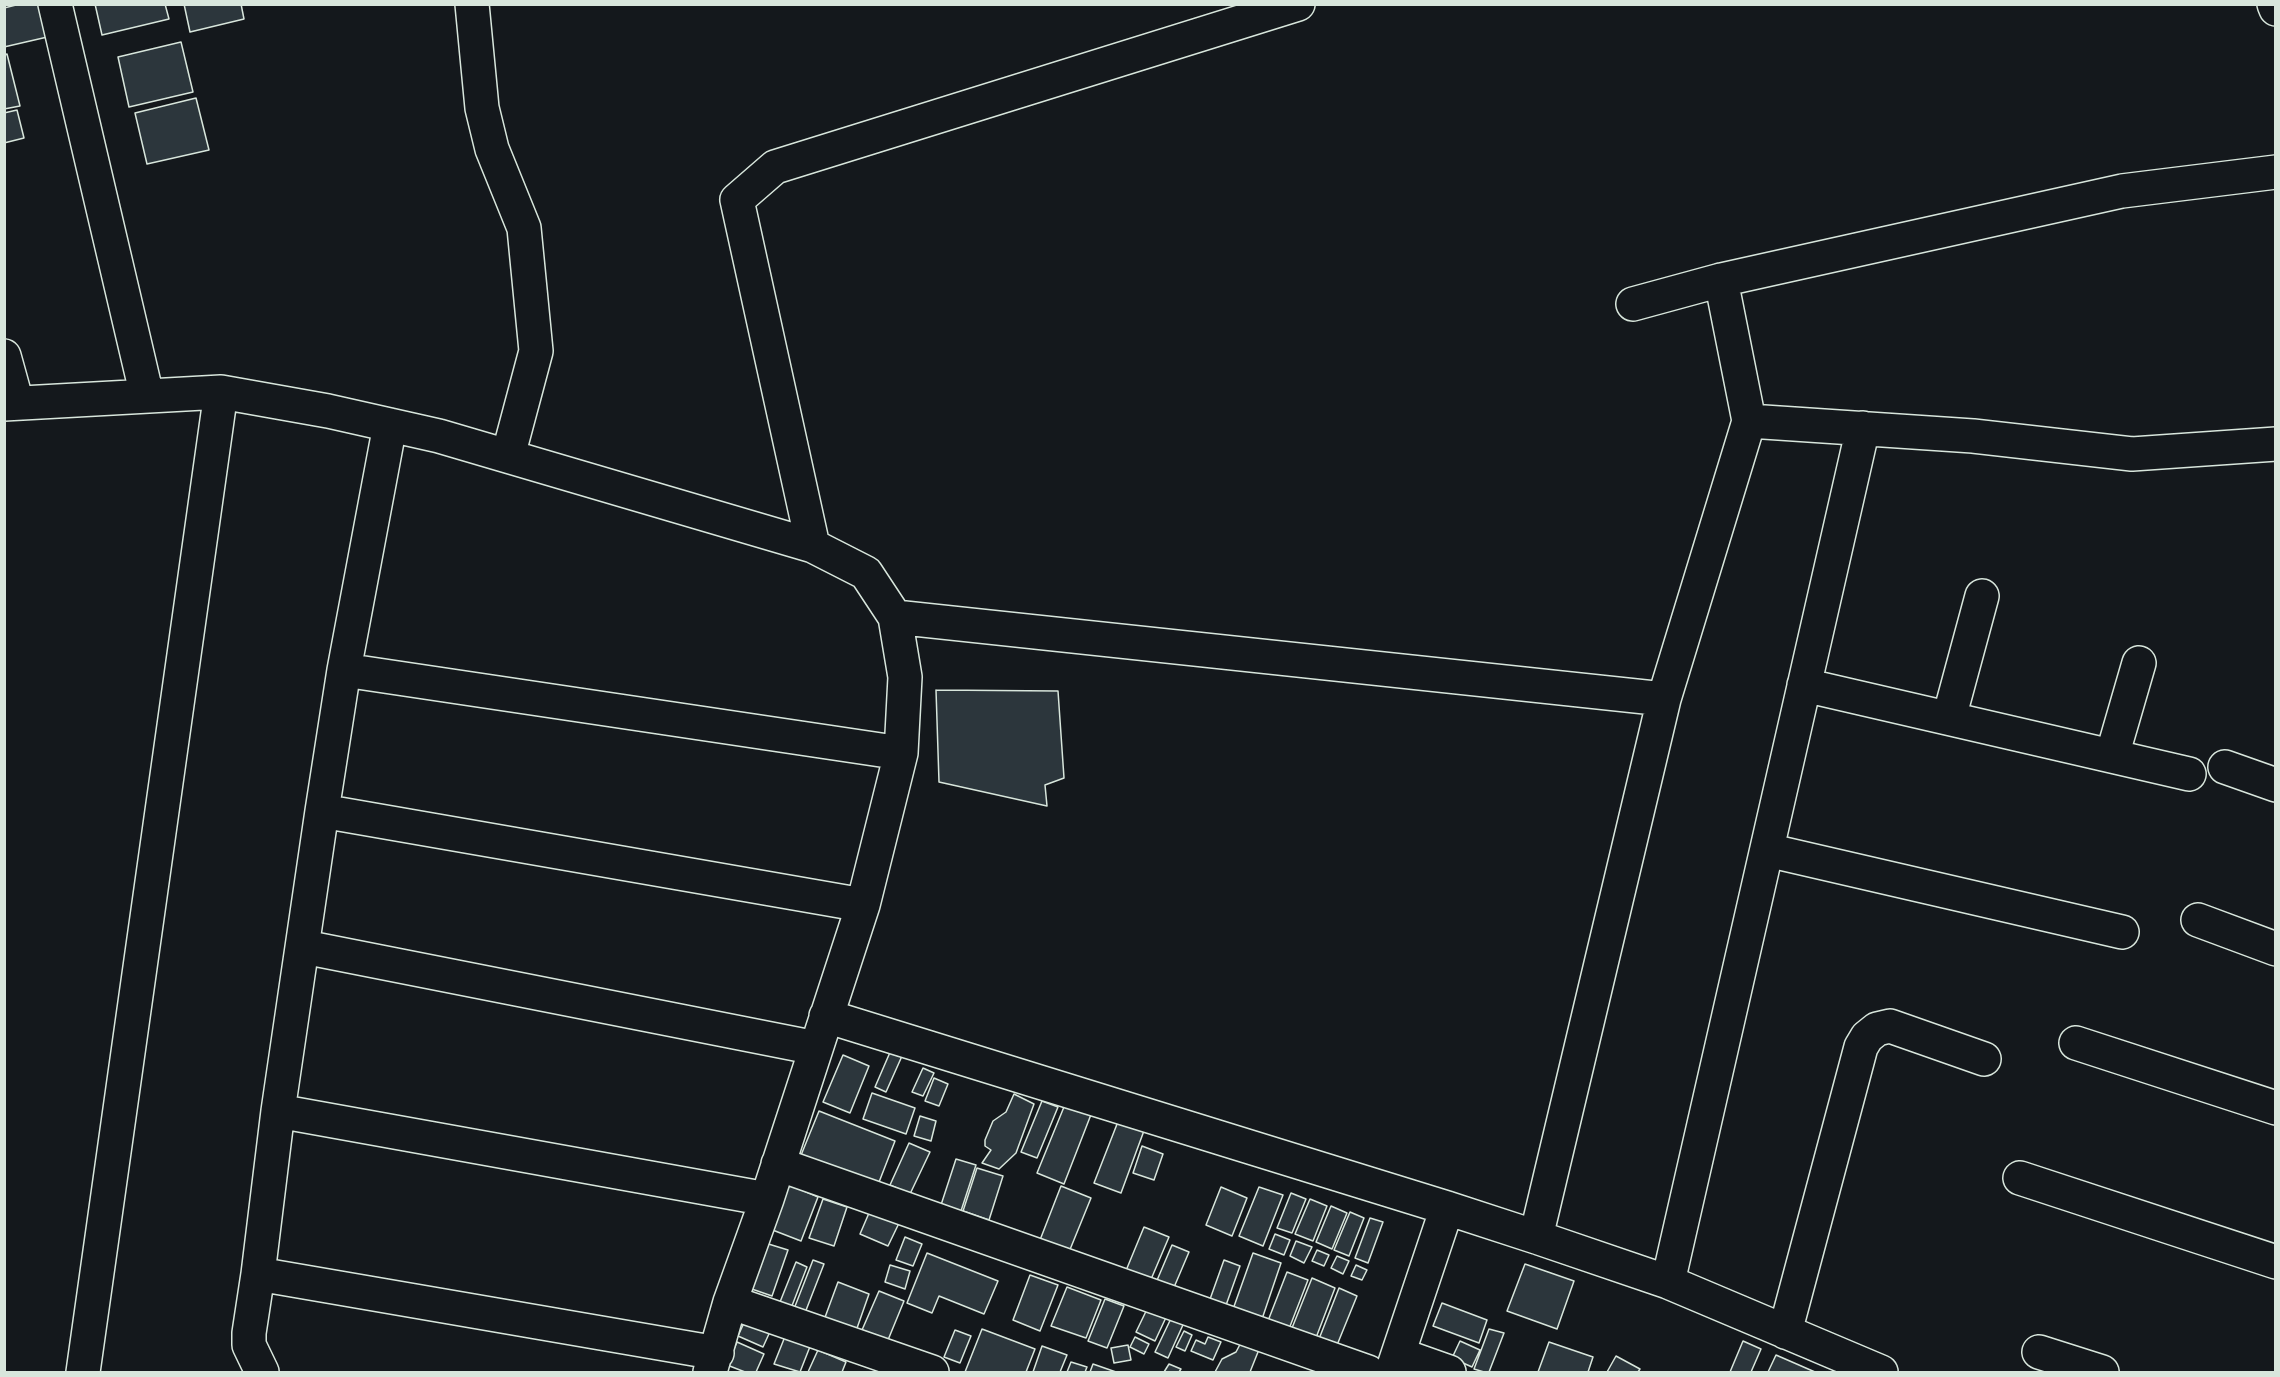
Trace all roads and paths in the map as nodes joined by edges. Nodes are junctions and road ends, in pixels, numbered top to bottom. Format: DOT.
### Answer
graph roads {
  1 [pos="55,4"];
  2 [pos="472,4"];
  3 [pos="1298,4"];
  4 [pos="2274,4"];
  5 [pos="2276,9"];
  6 [pos="2276,172"];
  7 [pos="1721,280"];
  8 [pos="1633,304"];
  9 [pos="4,356"];
  10 [pos="221,392"];
  11 [pos="147,396"];
  12 [pos="11,404"];
  13 [pos="1749,421"];
  14 [pos="390,425"];
  15 [pos="1863,428"];
  16 [pos="2276,444"];
  17 [pos="508,456"];
  18 [pos="813,546"];
  19 [pos="1982,596"];
  20 [pos="895,617"];
  21 [pos="2139,663"];
  22 [pos="344,670"];
  23 [pos="1804,685"];
  24 [pos="1664,699"];
  25 [pos="1949,718"];
  26 [pos="901,753"];
  27 [pos="2112,756"];
  28 [pos="2225,767"];
  29 [pos="2189,774"];
  30 [pos="2276,784"];
  31 [pos="322,811"];
  32 [pos="1767,850"];
  33 [pos="863,905"];
  34 [pos="2198,920"];
  35 [pos="2122,932"];
  36 [pos="304,946"];
  37 [pos="2276,949"];
  38 [pos="826,1016"];
  39 [pos="2076,1043"];
  40 [pos="816,1048"];
  41 [pos="1984,1059"];
  42 [pos="2276,1108"];
  43 [pos="278,1112"];
  44 [pos="778,1164"];
  45 [pos="2020,1178"];
  46 [pos="767,1199"];
  47 [pos="1447,1208"];
  48 [pos="1536,1237"];
  49 [pos="2276,1262"];
  50 [pos="258,1274"];
  51 [pos="1668,1282"];
  52 [pos="730,1302"];
  53 [pos="1785,1332"];
  54 [pos="2039,1352"];
  55 [pos="714,1363"];
  56 [pos="1395,1363"];
  57 [pos="83,1372"];
  58 [pos="262,1372"];
  59 [pos="932,1372"];
  60 [pos="1368,1372"];
  61 [pos="1449,1372"];
  62 [pos="1881,1372"];
  63 [pos="2102,1372"];
  1 -- 11 [label="street"];
  2 -- 17 [label="street"];
  3 -- 18 [label="street"];
  4 -- 5 [label="street"];
  6 -- 7 [label="street"];
  7 -- 8 [label="street"];
  7 -- 13 [label="street"];
  9 -- 12 [label="street"];
  10 -- 11 [label="street"];
  10 -- 14 [label="street"];
  10 -- 57 [label="street"];
  11 -- 12 [label="street"];
  13 -- 15 [label="street"];
  13 -- 24 [label="street"];
  14 -- 17 [label="street"];
  14 -- 22 [label="street"];
  15 -- 16 [label="street"];
  15 -- 23 [label="street"];
  17 -- 18 [label="street"];
  18 -- 20 [label="street"];
  19 -- 25 [label="street"];
  20 -- 24 [label="street"];
  20 -- 26 [label="street"];
  21 -- 27 [label="street"];
  22 -- 26 [label="street"];
  22 -- 31 [label="street"];
  23 -- 25 [label="street"];
  23 -- 32 [label="street"];
  24 -- 48 [label="street"];
  25 -- 27 [label="street"];
  26 -- 33 [label="street"];
  27 -- 29 [label="street"];
  28 -- 30 [label="street"];
  31 -- 33 [label="street"];
  31 -- 36 [label="street"];
  32 -- 35 [label="street"];
  32 -- 51 [label="street"];
  33 -- 38 [label="street"];
  34 -- 37 [label="street"];
  36 -- 40 [label="street"];
  36 -- 43 [label="street"];
  38 -- 40 [label="street"];
  38 -- 47 [label="street"];
  39 -- 42 [label="street"];
  40 -- 44 [label="street"];
  41 -- 53 [label="street"];
  43 -- 46 [label="street"];
  43 -- 50 [label="street"];
  44 -- 46 [label="street"];
  44 -- 60 [label="street"];
  45 -- 49 [label="street"];
  46 -- 52 [label="street"];
  47 -- 48 [label="street"];
  47 -- 56 [label="street"];
  48 -- 51 [label="street"];
  50 -- 55 [label="street"];
  50 -- 58 [label="street"];
  51 -- 53 [label="street"];
  52 -- 55 [label="street"];
  52 -- 59 [label="street"];
  53 -- 62 [label="street"];
  54 -- 63 [label="street"];
  56 -- 61 [label="street"];
}
